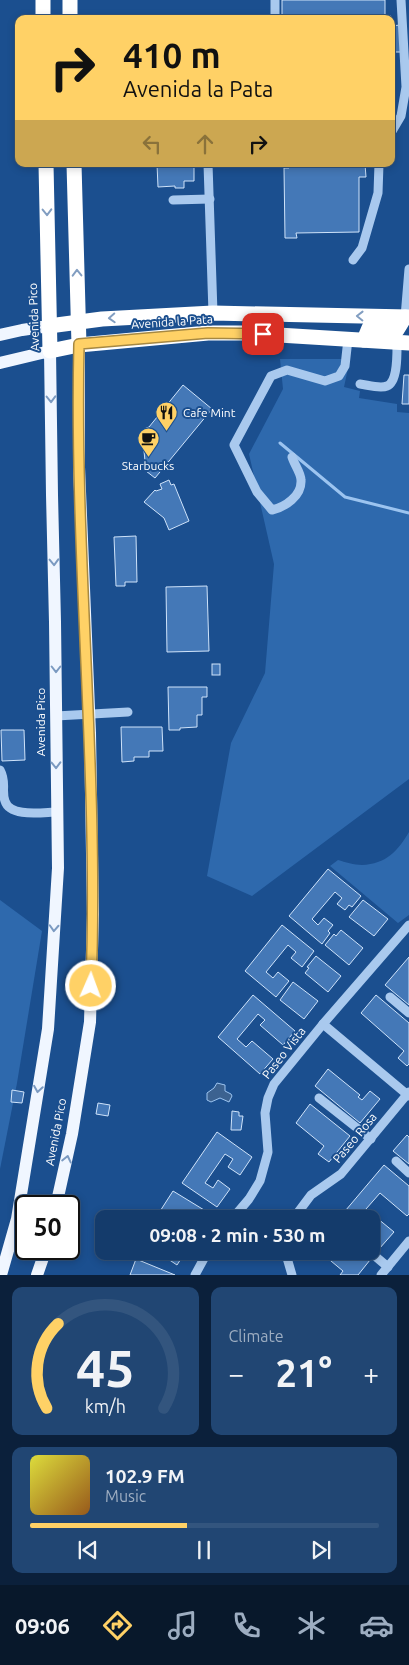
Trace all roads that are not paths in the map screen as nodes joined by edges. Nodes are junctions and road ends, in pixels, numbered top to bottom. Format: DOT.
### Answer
graph roads {
  1 [pos="43,0"];
  2 [pos="70,0"];
  3 [pos="274,0"];
  4 [pos="401,0"];
  5 [pos="43,15"];
  6 [pos="70,15"];
  7 [pos="275,15"];
  8 [pos="395,126"];
  9 [pos="46,167"];
  10 [pos="74,167"];
  11 [pos="208,167"];
  12 [pos="379,167"];
  13 [pos="210,199"];
  14 [pos="173,200"];
  15 [pos="353,260"];
  16 [pos="409,269"];
  17 [pos="213,313"];
  18 [pos="407,317"];
  19 [pos="78,322"];
  20 [pos="49,326"];
  21 [pos="0,335"];
  22 [pos="348,339"];
  23 [pos="364,340"];
  24 [pos="403,342"];
  25 [pos="79,344"];
  26 [pos="50,351"];
  27 [pos="0,363"];
  28 [pos="360,384"];
  29 [pos="292,457"];
  30 [pos="128,712"];
  31 [pos="89,714"];
  32 [pos="56,716"];
  33 [pos="0,770"];
  34 [pos="57,812"];
  35 [pos="409,925"];
  36 [pos="390,997"];
  37 [pos="409,1013"];
  38 [pos="323,1024"];
  39 [pos="408,1094"];
  40 [pos="319,1098"];
  41 [pos="370,1139"];
  42 [pos="396,1162"];
  43 [pos="409,1173"];
  44 [pos="58,1195"];
  45 [pos="240,1210"];
  46 [pos="299,1210"];
  47 [pos="409,1241"];
  48 [pos="42,1260"];
  49 [pos="203,1260"];
  50 [pos="288,1260"];
  51 [pos="380,1260"];
  52 [pos="388,1267"];
  53 [pos="1,1275"];
  54 [pos="37,1275"];
  55 [pos="195,1275"];
  56 [pos="292,1275"];
  57 [pos="381,1275"];
  1 -- 5 [label="highway"];
  2 -- 6 [label="highway"];
  3 -- 7 [label="street"];
  4 -- 8 [label="street"];
  9 -- 20 [label="highway, Avenida Pico, one-way"];
  19 -- 10 [label="highway, Avenida Pico, one-way"];
  11 -- 13 [label="street"];
  12 -- 15 [label="street"];
  13 -- 14 [label="street"];
  13 -- 17 [label="street"];
  16 -- 18 [label="street"];
  18 -- 17 [label="highway, Avenida la Pata, one-way"];
  17 -- 19 [label="highway, Avenida la Pata, one-way"];
  18 -- 23 [label="highway"];
  19 -- 20 [label="highway, Avenida la Pata"];
  19 -- 25 [label="highway, Avenida Pico"];
  20 -- 21 [label="main road, Avenida la Pata"];
  20 -- 26 [label="highway, Avenida Pico"];
  22 -- 23 [label="highway, Avenida la Pata"];
  22 -- 25 [label="highway, Avenida la Pata"];
  22 -- 29 [label="street"];
  23 -- 24 [label="highway, Avenida la Pata"];
  24 -- 28 [label="street"];
  25 -- 26 [label="highway, Avenida la Pata"];
  25 -- 31 [label="main road, Avenida Pico"];
  26 -- 27 [label="main road, Avenida la Pata"];
  26 -- 32 [label="main road, Avenida Pico, one-way"];
  30 -- 31 [label="street"];
  31 -- 32 [label="street"];
  44 -- 31 [label="main road, Avenida Pico, one-way"];
  32 -- 34 [label="main road, Avenida Pico, one-way"];
  33 -- 34 [label="street"];
  34 -- 53 [label="main road, Avenida Pico, one-way"];
  35 -- 38 [label="street, Paseo Vista"];
  36 -- 37 [label="street"];
  38 -- 39 [label="street"];
  38 -- 45 [label="street, Paseo Vista"];
  39 -- 41 [label="street, Paseo Rosa"];
  40 -- 41 [label="street"];
  41 -- 46 [label="street, Paseo Rosa"];
  42 -- 43 [label="street"];
  47 -- 52 [label="street"];
  48 -- 54 [label="main road"];
  49 -- 55 [label="street"];
  50 -- 56 [label="street"];
  51 -- 52 [label="street"];
  52 -- 57 [label="street"];
}
